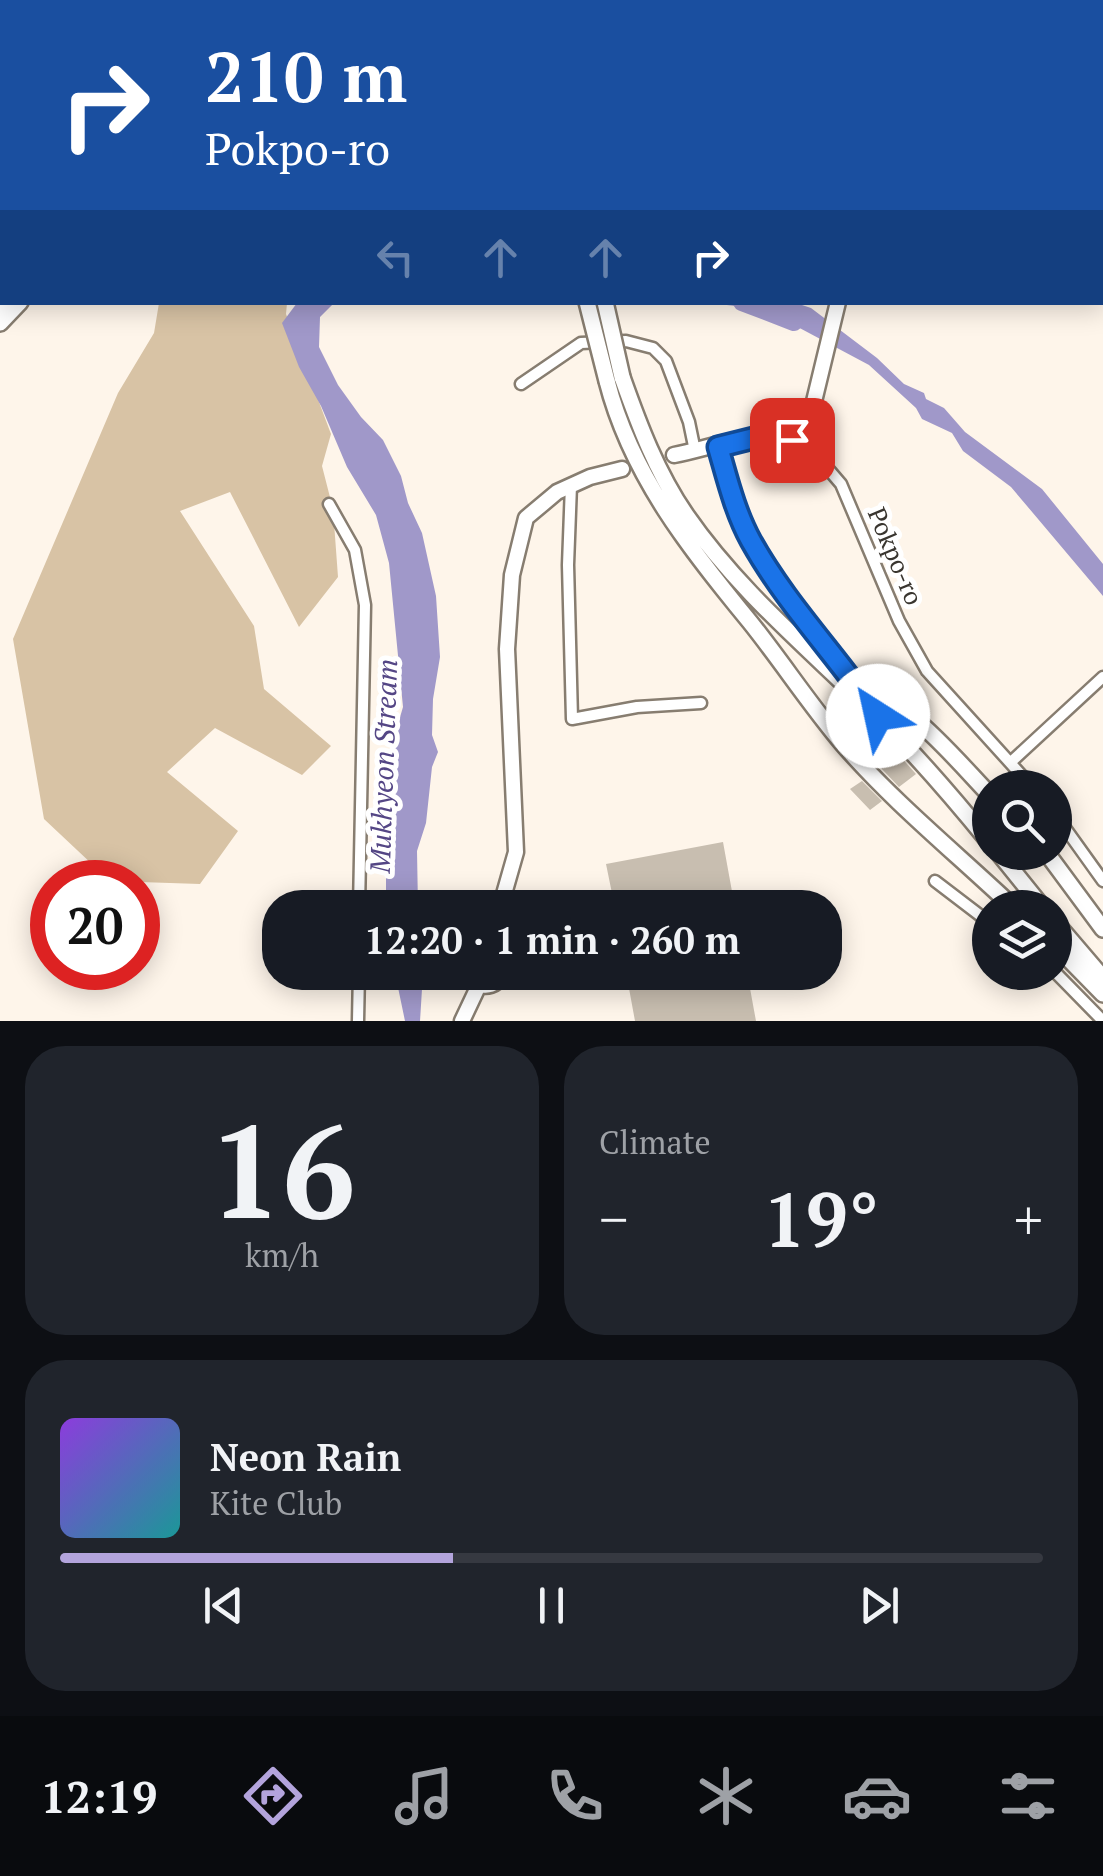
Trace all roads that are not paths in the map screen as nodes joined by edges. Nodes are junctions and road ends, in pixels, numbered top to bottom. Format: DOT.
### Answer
graph roads {
  1 [pos="588,305"];
  2 [pos="606,305"];
  3 [pos="837,305"];
  4 [pos="614,379"];
  5 [pos="520,384"];
  6 [pos="718,447"];
  7 [pos="803,447"];
  8 [pos="695,451"];
  9 [pos="674,455"];
  10 [pos="622,470"];
  11 [pos="571,485"];
  12 [pos="329,504"];
  13 [pos="1103,677"];
  14 [pos="851,686"];
  15 [pos="701,703"];
  16 [pos="1011,762"];
  17 [pos="1017,770"];
  18 [pos="972,776"];
  19 [pos="972,823"];
  20 [pos="1072,838"];
  21 [pos="1012,870"];
  22 [pos="1059,870"];
  23 [pos="936,880"];
  24 [pos="1103,881"];
  25 [pos="360,890"];
  26 [pos="505,890"];
  27 [pos="995,890"];
  28 [pos="1029,890"];
  29 [pos="972,909"];
  30 [pos="1103,929"];
  31 [pos="1072,942"];
  32 [pos="1072,962"];
  33 [pos="1103,978"];
  34 [pos="359,990"];
  35 [pos="477,990"];
  36 [pos="1072,990"];
  37 [pos="1103,994"];
  38 [pos="358,1021"];
  39 [pos="462,1021"];
  40 [pos="1102,1021"];
  1 -- 4 [label="highway, bridge"];
  2 -- 4 [label="highway, bridge"];
  3 -- 7 [label="main road"];
  4 -- 14 [label="highway"];
  4 -- 27 [label="highway"];
  5 -- 8 [label="street"];
  6 -- 7 [label="main road"];
  6 -- 8 [label="main road"];
  6 -- 14 [label="street"];
  7 -- 16 [label="street, Pokpo-ro"];
  8 -- 9 [label="main road"];
  10 -- 11 [label="main road"];
  11 -- 15 [label="street"];
  11 -- 26 [label="main road"];
  12 -- 25 [label="street"];
  13 -- 16 [label="street"];
  14 -- 18 [label="highway"];
  14 -- 19 [label="highway"];
  16 -- 17 [label="street, Pokpo-ro"];
  20 -- 24 [label="street"];
  21 -- 28 [label="highway"];
  22 -- 30 [label="highway"];
  23 -- 29 [label="street"];
  31 -- 33 [label="highway"];
  32 -- 37 [label="highway"];
  34 -- 38 [label="street"];
  35 -- 39 [label="main road"];
  36 -- 40 [label="street"];
}
